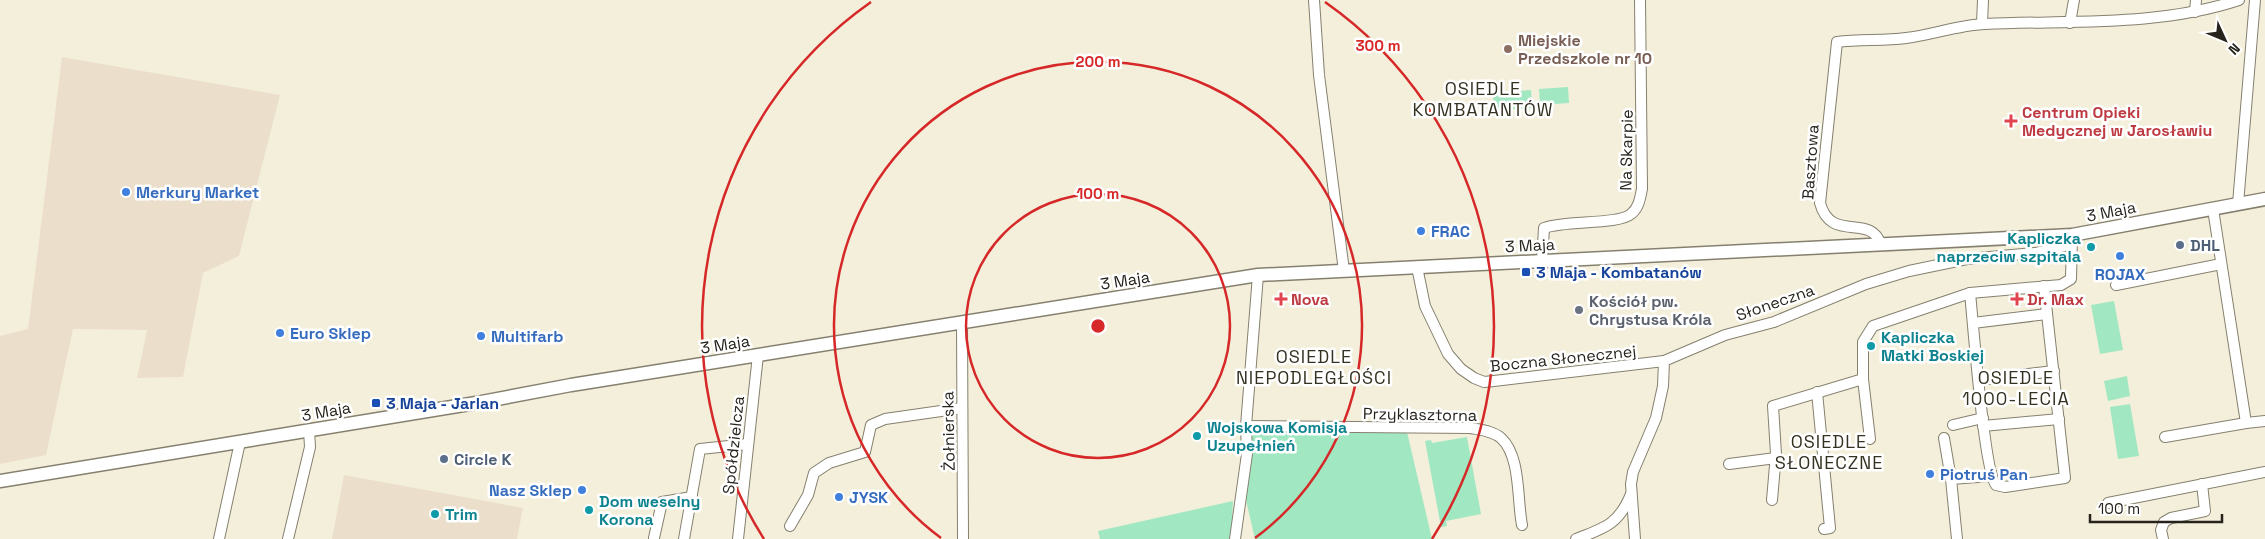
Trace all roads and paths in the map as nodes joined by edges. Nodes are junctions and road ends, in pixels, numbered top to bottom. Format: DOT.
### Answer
graph roads {
  1 [pos="1314,0"];
  2 [pos="1640,0"];
  3 [pos="1983,0"];
  4 [pos="2074,0"];
  5 [pos="2196,0"];
  6 [pos="2238,0"];
  7 [pos="2255,0"];
  8 [pos="2195,12"];
  9 [pos="2070,23"];
  10 [pos="1982,24"];
  11 [pos="2265,199"];
  12 [pos="2238,204"];
  13 [pos="2213,209"];
  14 [pos="2072,235"];
  15 [pos="1881,245"];
  16 [pos="1542,261"];
  17 [pos="2220,264"];
  18 [pos="1417,267"];
  19 [pos="1344,271"];
  20 [pos="1258,276"];
  21 [pos="2116,285"];
  22 [pos="2044,286"];
  23 [pos="1970,293"];
  24 [pos="2047,314"];
  25 [pos="962,322"];
  26 [pos="1973,323"];
  27 [pos="758,355"];
  28 [pos="1664,362"];
  29 [pos="2054,371"];
  30 [pos="1863,379"];
  31 [pos="1979,380"];
  32 [pos="1817,392"];
  33 [pos="962,408"];
  34 [pos="2059,419"];
  35 [pos="2265,421"];
  36 [pos="1983,422"];
  37 [pos="2246,423"];
  38 [pos="1953,425"];
  39 [pos="1246,426"];
  40 [pos="309,430"];
  41 [pos="2165,437"];
  42 [pos="1944,438"];
  43 [pos="1870,439"];
  44 [pos="240,442"];
  45 [pos="748,444"];
  46 [pos="1776,458"];
  47 [pos="1729,464"];
  48 [pos="2265,472"];
  49 [pos="1991,476"];
  50 [pos="1951,479"];
  51 [pos="0,481"];
  52 [pos="2202,484"];
  53 [pos="1632,494"];
  54 [pos="692,498"];
  55 [pos="1772,500"];
  56 [pos="2108,503"];
  57 [pos="1522,525"];
  58 [pos="790,526"];
  59 [pos="1824,528"];
  60 [pos="654,538"];
  61 [pos="219,539"];
  62 [pos="288,539"];
  63 [pos="684,539"];
  64 [pos="738,539"];
  65 [pos="963,539"];
  66 [pos="1235,539"];
  67 [pos="1576,539"];
  68 [pos="1635,539"];
  69 [pos="1957,539"];
  70 [pos="2163,539"];
  1 -- 19 [label="street"];
  2 -- 16 [label="street, Na Skarpie"];
  3 -- 10 [label="street"];
  4 -- 9 [label="street"];
  5 -- 8 [label="street"];
  6 -- 8 [label="street"];
  7 -- 12 [label="street"];
  8 -- 9 [label="street"];
  9 -- 10 [label="street"];
  10 -- 15 [label="street, Basztowa"];
  11 -- 12 [label="street, 3 Maja"];
  12 -- 13 [label="street, 3 Maja"];
  13 -- 14 [label="street, 3 Maja"];
  13 -- 17 [label="street"];
  14 -- 15 [label="street, 3 Maja"];
  14 -- 22 [label="street"];
  14 -- 28 [label="street, Słoneczna"];
  15 -- 16 [label="street, 3 Maja"];
  16 -- 18 [label="street, 3 Maja"];
  17 -- 21 [label="street"];
  17 -- 37 [label="street"];
  18 -- 19 [label="street, 3 Maja"];
  18 -- 28 [label="street, Boczna Słonecznej"];
  19 -- 20 [label="street, 3 Maja"];
  20 -- 25 [label="street, 3 Maja"];
  20 -- 39 [label="street"];
  22 -- 23 [label="street"];
  22 -- 24 [label="street"];
  23 -- 26 [label="street"];
  23 -- 30 [label="street"];
  24 -- 26 [label="street"];
  24 -- 29 [label="street"];
  25 -- 27 [label="street, 3 Maja"];
  25 -- 33 [label="street, Żołnierska"];
  26 -- 31 [label="street"];
  27 -- 40 [label="street, 3 Maja"];
  27 -- 45 [label="street, Spółdzielcza"];
  28 -- 53 [label="street"];
  29 -- 31 [label="street"];
  29 -- 34 [label="street"];
  30 -- 32 [label="street"];
  30 -- 43 [label="street"];
  31 -- 36 [label="street"];
  32 -- 46 [label="street"];
  32 -- 59 [label="street"];
  33 -- 58 [label="street"];
  33 -- 65 [label="street, Żołnierska"];
  34 -- 36 [label="street"];
  34 -- 49 [label="street"];
  35 -- 37 [label="street"];
  36 -- 38 [label="street"];
  36 -- 49 [label="street"];
  37 -- 41 [label="street"];
  39 -- 57 [label="street, Przyklasztorna"];
  39 -- 66 [label="street"];
  40 -- 44 [label="street, 3 Maja"];
  40 -- 62 [label="street"];
  42 -- 50 [label="street"];
  44 -- 51 [label="street, 3 Maja"];
  44 -- 61 [label="street"];
  45 -- 54 [label="street"];
  45 -- 64 [label="street, Spółdzielcza"];
  46 -- 47 [label="street"];
  46 -- 55 [label="street"];
  48 -- 52 [label="street"];
  49 -- 50 [label="street"];
  50 -- 69 [label="street"];
  52 -- 56 [label="street"];
  52 -- 70 [label="street"];
  53 -- 67 [label="street"];
  53 -- 68 [label="street"];
  54 -- 60 [label="street"];
  54 -- 63 [label="street"];
}
